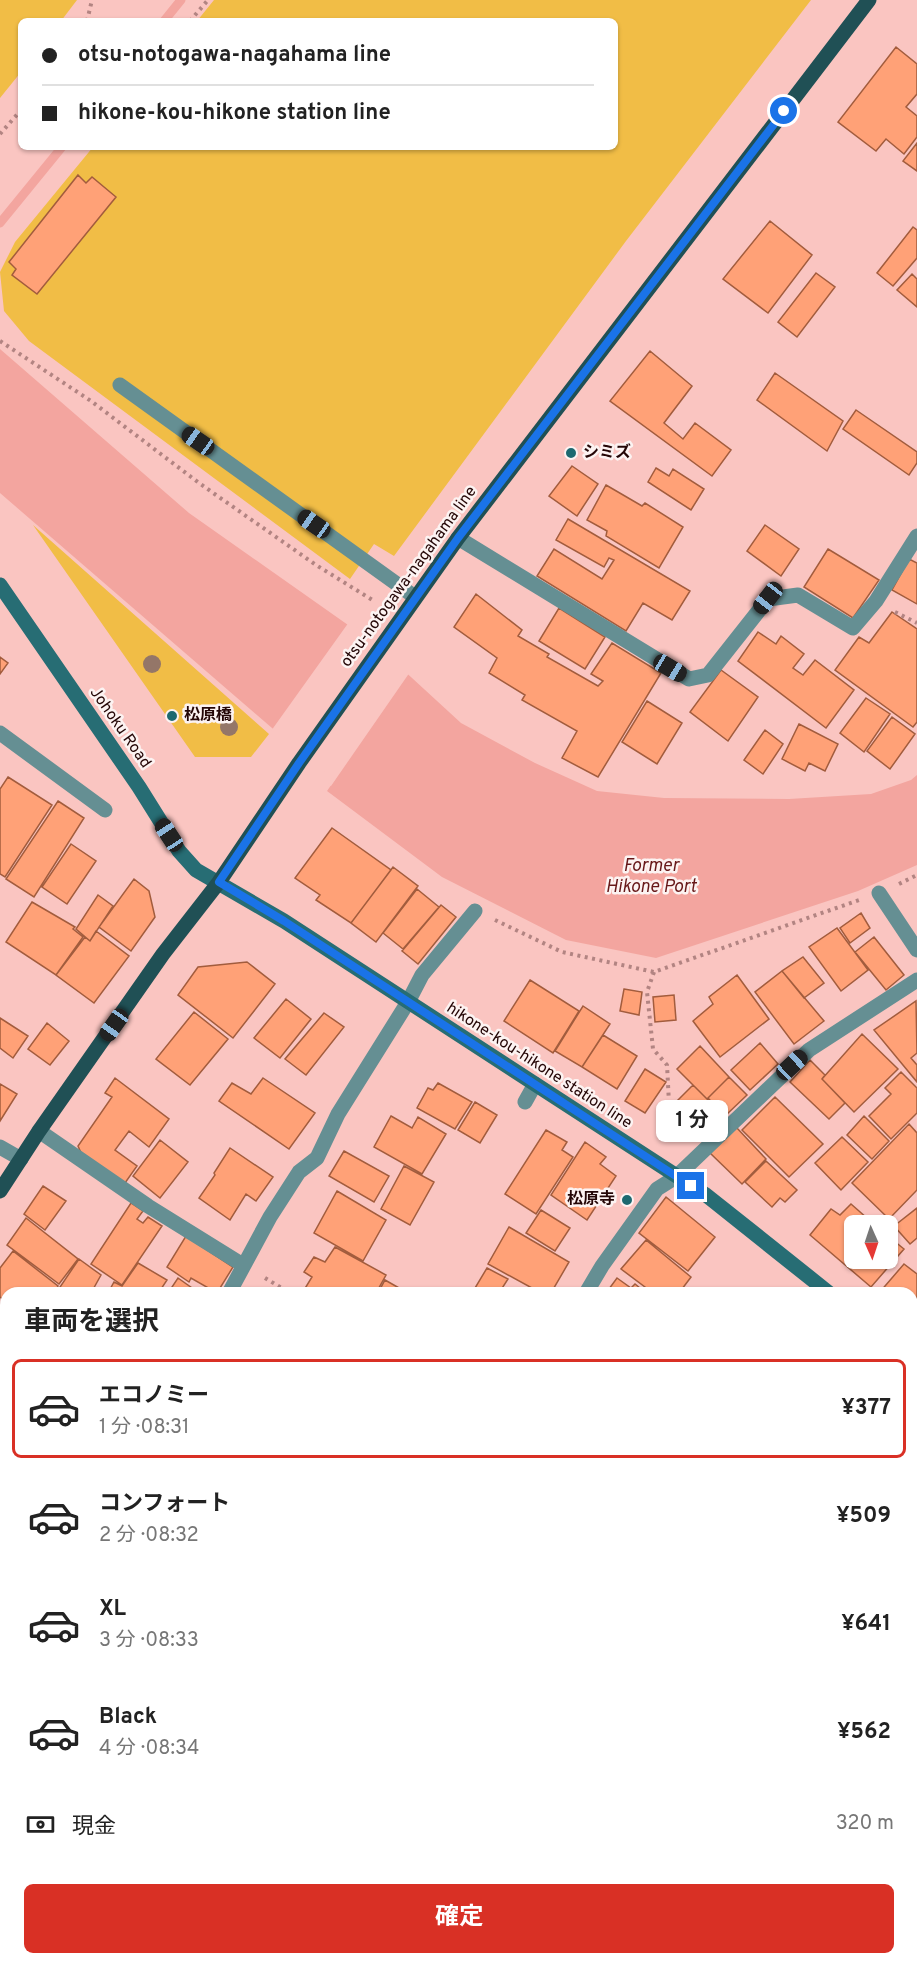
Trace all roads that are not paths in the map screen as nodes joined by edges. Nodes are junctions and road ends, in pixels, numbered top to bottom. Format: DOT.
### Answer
graph roads {
  1 [pos="869,0"];
  2 [pos="120,385"];
  3 [pos="917,536"];
  4 [pos="458,538"];
  5 [pos="0,585"];
  6 [pos="416,597"];
  7 [pos="0,734"];
  8 [pos="105,810"];
  9 [pos="219,882"];
  10 [pos="879,893"];
  11 [pos="476,911"];
  12 [pos="917,950"];
  13 [pos="917,980"];
  14 [pos="408,1002"];
  15 [pos="535,1084"];
  16 [pos="525,1102"];
  17 [pos="39,1131"];
  18 [pos="0,1147"];
  19 [pos="21,1159"];
  20 [pos="676,1177"];
  21 [pos="0,1191"];
  22 [pos="243,1265"];
  23 [pos="232,1287"];
  24 [pos="590,1287"];
  25 [pos="821,1287"];
  1 -- 4 [label="main road, otsu-notogawa-nagahama line"];
  2 -- 6 [label="street"];
  3 -- 4 [label="street"];
  4 -- 6 [label="main road, otsu-notogawa-nagahama line"];
  5 -- 9 [label="main road, Johoku Road"];
  6 -- 9 [label="main road, otsu-notogawa-nagahama line"];
  7 -- 8 [label="street"];
  9 -- 14 [label="main road, hikone-kou-hikone station line"];
  9 -- 17 [label="main road, otsu-notogawa-nagahama line"];
  10 -- 12 [label="street"];
  11 -- 14 [label="street"];
  13 -- 20 [label="street"];
  14 -- 15 [label="main road, hikone-kou-hikone station line"];
  14 -- 22 [label="street"];
  15 -- 16 [label="street"];
  15 -- 20 [label="main road, hikone-kou-hikone station line"];
  17 -- 19 [label="main road, otsu-notogawa-nagahama line"];
  17 -- 22 [label="street"];
  18 -- 19 [label="street"];
  19 -- 21 [label="main road, otsu-notogawa-nagahama line"];
  20 -- 24 [label="street"];
  20 -- 25 [label="main road, hikone-kou-hikone station line"];
  22 -- 23 [label="street"];
}
